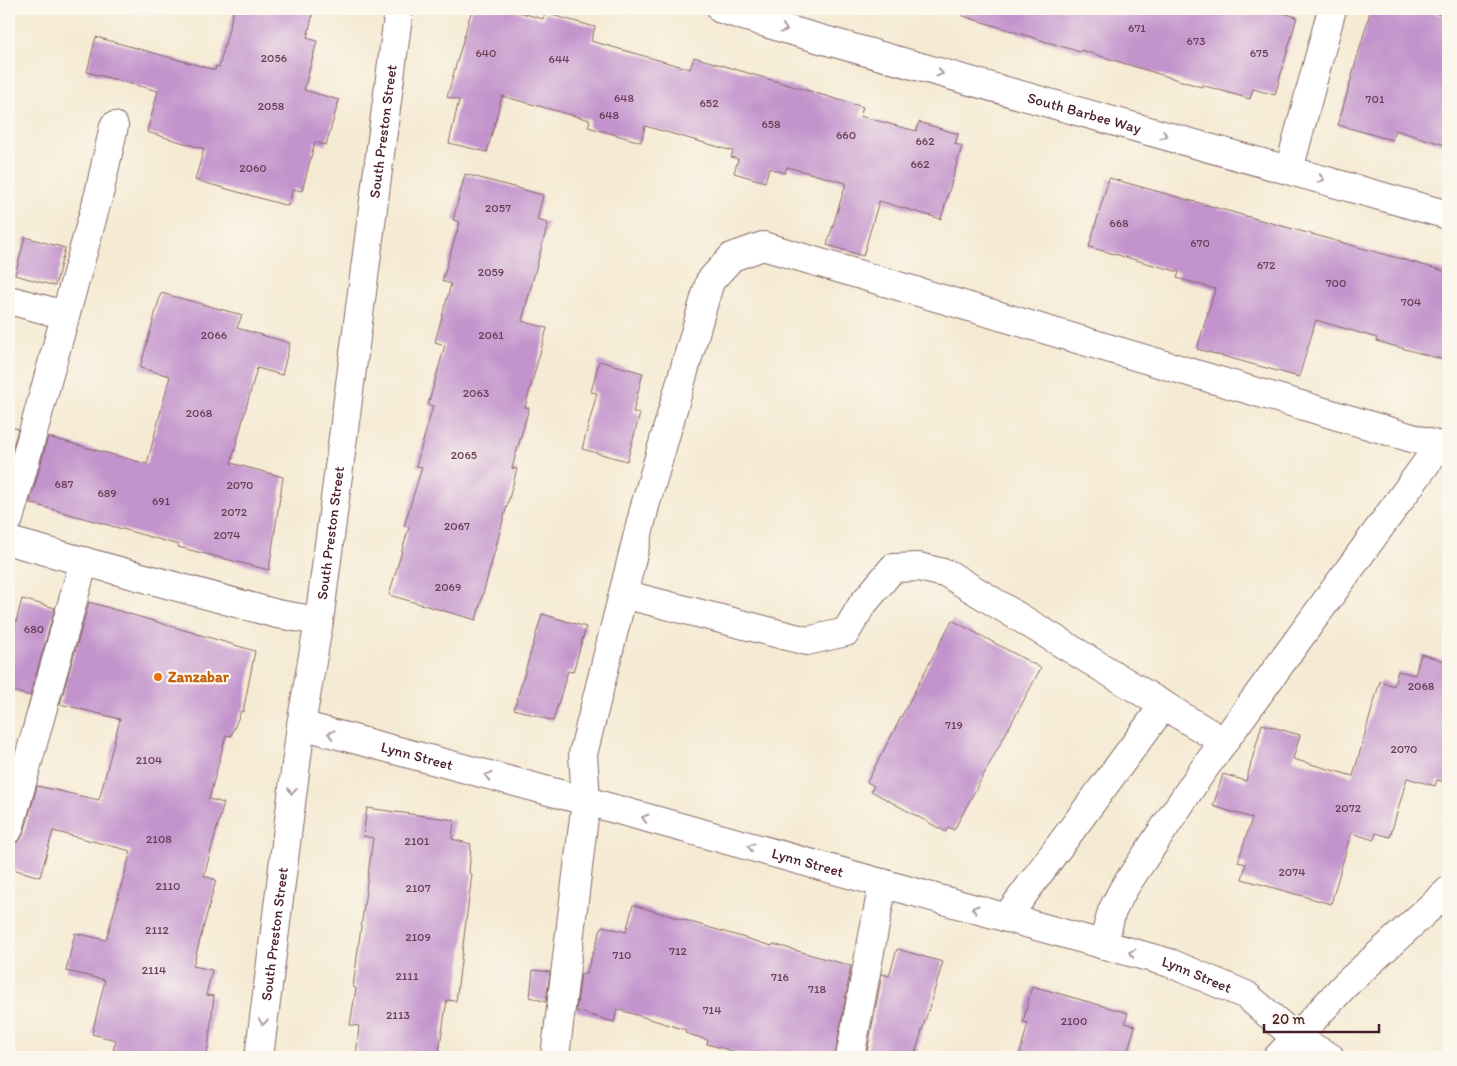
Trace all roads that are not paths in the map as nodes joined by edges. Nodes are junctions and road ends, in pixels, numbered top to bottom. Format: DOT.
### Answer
graph roads {
  1 [pos="399,9"];
  2 [pos="721,9"];
  3 [pos="1332,9"];
  4 [pos="114,126"];
  5 [pos="1289,170"];
  6 [pos="1448,215"];
  7 [pos="9,300"];
  8 [pos="65,315"];
  9 [pos="1444,445"];
  10 [pos="9,519"];
  11 [pos="9,541"];
  12 [pos="84,561"];
  13 [pos="623,594"];
  14 [pos="319,620"];
  15 [pos="1164,706"];
  16 [pos="301,725"];
  17 [pos="1224,742"];
  18 [pos="16,777"];
  19 [pos="586,801"];
  20 [pos="9,829"];
  21 [pos="883,883"];
  22 [pos="1448,891"];
  23 [pos="1006,918"];
  24 [pos="1103,945"];
  25 [pos="1287,1048"];
  26 [pos="259,1057"];
  27 [pos="555,1057"];
  28 [pos="850,1057"];
  29 [pos="1330,1057"];
  1 -- 14 [label="street, South Preston Street"];
  2 -- 5 [label="street, South Barbee Way, one-way"];
  3 -- 5 [label="street"];
  4 -- 8 [label="street"];
  5 -- 6 [label="street, South Barbee Way, one-way"];
  7 -- 8 [label="street"];
  8 -- 10 [label="street"];
  9 -- 13 [label="street"];
  9 -- 17 [label="street"];
  11 -- 12 [label="street"];
  12 -- 14 [label="street"];
  12 -- 18 [label="street"];
  13 -- 15 [label="street"];
  13 -- 19 [label="street"];
  14 -- 16 [label="street, South Preston Street"];
  15 -- 17 [label="street"];
  15 -- 23 [label="street"];
  19 -- 16 [label="street, Lynn Street, one-way"];
  16 -- 26 [label="street, South Preston Street, one-way"];
  17 -- 24 [label="street"];
  18 -- 20 [label="street"];
  21 -- 19 [label="street, Lynn Street, one-way"];
  19 -- 27 [label="street"];
  23 -- 21 [label="street, Lynn Street, one-way"];
  21 -- 28 [label="street"];
  22 -- 25 [label="street"];
  23 -- 24 [label="street, Lynn Street"];
  25 -- 24 [label="street, Lynn Street, one-way"];
  25 -- 29 [label="street, Lynn Street"];
}
